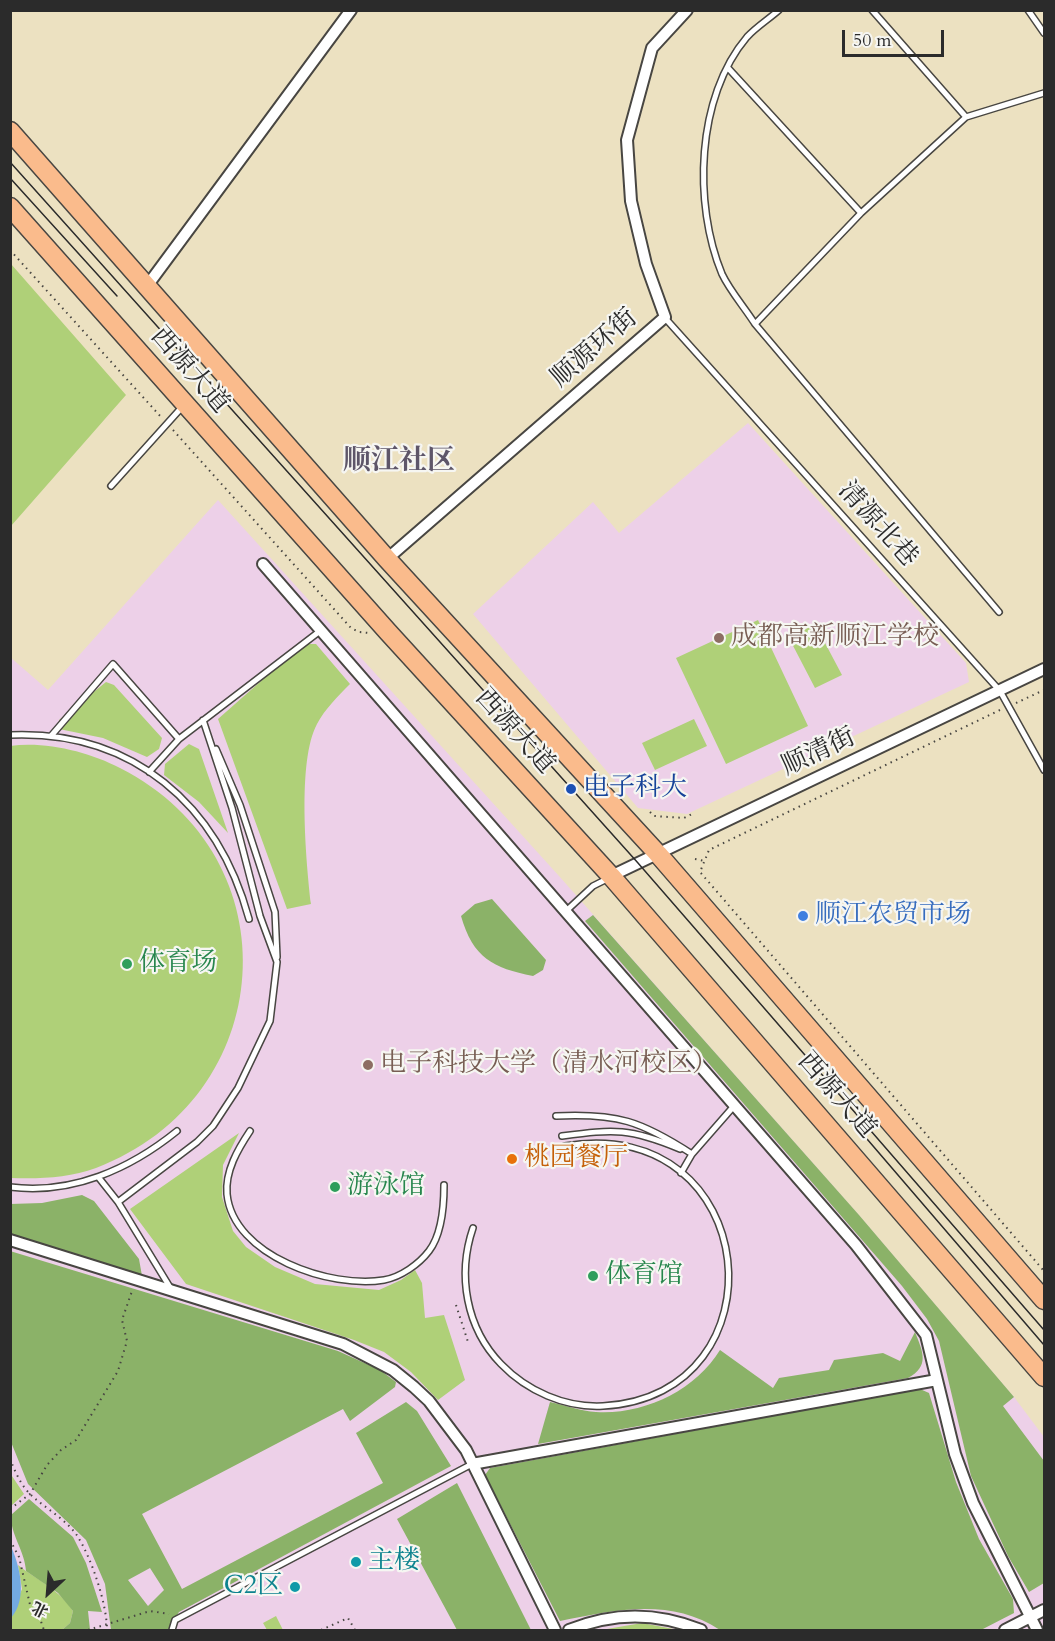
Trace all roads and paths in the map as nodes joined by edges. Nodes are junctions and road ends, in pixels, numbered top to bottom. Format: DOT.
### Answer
graph roads {
  1 [pos="351,10"];
  2 [pos="687,10"];
  3 [pos="779,10"];
  4 [pos="872,10"];
  5 [pos="1028,10"];
  6 [pos="1044,33"];
  7 [pos="728,68"];
  8 [pos="1044,93"];
  9 [pos="966,117"];
  10 [pos="10,131"];
  11 [pos="10,207"];
  12 [pos="861,213"];
  13 [pos="10,249"];
  14 [pos="147,286"];
  15 [pos="665,317"];
  16 [pos="755,324"];
  17 [pos="184,405"];
  18 [pos="166,423"];
  19 [pos="111,486"];
  20 [pos="387,559"];
  21 [pos="263,564"];
  22 [pos="999,612"];
  23 [pos="320,631"];
  24 [pos="388,632"];
  25 [pos="1044,669"];
  26 [pos="1044,690"];
  27 [pos="1000,691"];
  28 [pos="1008,706"];
  29 [pos="203,720"];
  30 [pos="10,735"];
  31 [pos="51,736"];
  32 [pos="179,739"];
  33 [pos="1044,770"];
  34 [pos="149,772"];
  35 [pos="650,812"];
  36 [pos="694,813"];
  37 [pos="658,854"];
  38 [pos="695,859"];
  39 [pos="705,861"];
  40 [pos="611,876"];
  41 [pos="565,912"];
  42 [pos="249,919"];
  43 [pos="277,962"];
  44 [pos="735,1106"];
  45 [pos="556,1116"];
  46 [pos="177,1131"];
  47 [pos="250,1131"];
  48 [pos="562,1136"];
  49 [pos="565,1146"];
  50 [pos="692,1154"];
  51 [pos="681,1173"];
  52 [pos="99,1178"];
  53 [pos="444,1185"];
  54 [pos="10,1187"];
  55 [pos="118,1202"];
  56 [pos="473,1228"];
  57 [pos="10,1240"];
  58 [pos="1044,1271"];
  59 [pos="136,1280"];
  60 [pos="172,1290"];
  61 [pos="1044,1299"];
  62 [pos="456,1305"];
  63 [pos="469,1345"];
  64 [pos="1044,1377"];
  65 [pos="937,1380"];
  66 [pos="10,1459"];
  67 [pos="472,1464"];
  68 [pos="30,1494"];
  69 [pos="10,1509"];
  70 [pos="10,1540"];
  71 [pos="1044,1610"];
  72 [pos="1030,1617"];
  73 [pos="175,1620"];
  74 [pos="107,1624"];
  75 [pos="44,1630"];
  76 [pos="88,1630"];
  77 [pos="107,1630"];
  78 [pos="172,1630"];
  79 [pos="321,1630"];
  80 [pos="355,1630"];
  81 [pos="555,1630"];
  82 [pos="569,1630"];
  83 [pos="701,1630"];
  84 [pos="1005,1630"];
  85 [pos="1037,1630"];
  1 -- 14 [label="street"];
  2 -- 15 [label="street, 顺源环街"];
  3 -- 7 [label="lane"];
  4 -- 9 [label="lane"];
  5 -- 6 [label="lane"];
  7 -- 12 [label="lane"];
  7 -- 16 [label="lane"];
  8 -- 9 [label="lane"];
  9 -- 12 [label="lane"];
  10 -- 14 [label="main road, 西源大道"];
  11 -- 17 [label="main road, 西源大道"];
  12 -- 16 [label="lane"];
  13 -- 18 [label="path"];
  14 -- 20 [label="main road, 西源大道"];
  15 -- 20 [label="street, 顺源环街"];
  15 -- 27 [label="lane, 清源北巷"];
  16 -- 22 [label="lane"];
  17 -- 18 [label="lane"];
  17 -- 24 [label="main road, 西源大道"];
  18 -- 19 [label="lane"];
  18 -- 24 [label="path"];
  20 -- 37 [label="main road, 西源大道"];
  21 -- 23 [label="street"];
  23 -- 29 [label="lane"];
  23 -- 41 [label="street"];
  24 -- 40 [label="main road, 西源大道"];
  25 -- 27 [label="street, 顺清街"];
  26 -- 28 [label="path"];
  27 -- 28 [label="lane, 清源北巷"];
  27 -- 37 [label="street, 顺清街"];
  28 -- 33 [label="lane, 清源北巷"];
  28 -- 39 [label="path"];
  29 -- 32 [label="lane"];
  29 -- 43 [label="lane"];
  29 -- 43 [label="lane"];
  30 -- 31 [label="lane"];
  31 -- 32 [label="lane"];
  31 -- 34 [label="lane"];
  32 -- 34 [label="lane"];
  34 -- 42 [label="lane"];
  35 -- 36 [label="path"];
  37 -- 40 [label="street, 顺清街"];
  37 -- 61 [label="main road, 西源大道"];
  38 -- 39 [label="path"];
  39 -- 58 [label="path"];
  40 -- 41 [label="lane"];
  40 -- 64 [label="main road, 西源大道"];
  41 -- 44 [label="street"];
  43 -- 55 [label="lane"];
  44 -- 50 [label="lane"];
  44 -- 65 [label="street"];
  45 -- 50 [label="lane"];
  46 -- 52 [label="lane"];
  47 -- 53 [label="lane"];
  48 -- 50 [label="lane"];
  49 -- 51 [label="lane"];
  50 -- 51 [label="lane"];
  51 -- 56 [label="lane"];
  52 -- 54 [label="lane"];
  52 -- 55 [label="lane"];
  55 -- 60 [label="lane"];
  57 -- 59 [label="street"];
  59 -- 60 [label="street"];
  59 -- 68 [label="path"];
  60 -- 67 [label="street"];
  62 -- 63 [label="path"];
  65 -- 67 [label="street"];
  65 -- 72 [label="street"];
  66 -- 68 [label="path"];
  67 -- 73 [label="lane"];
  67 -- 81 [label="street"];
  68 -- 69 [label="path"];
  68 -- 74 [label="path"];
  70 -- 75 [label="path"];
  71 -- 72 [label="street"];
  72 -- 84 [label="street"];
  72 -- 85 [label="street"];
  73 -- 74 [label="path"];
  73 -- 78 [label="lane"];
  74 -- 76 [label="path"];
  74 -- 77 [label="path"];
  79 -- 80 [label="path"];
  82 -- 83 [label="street"];
}
